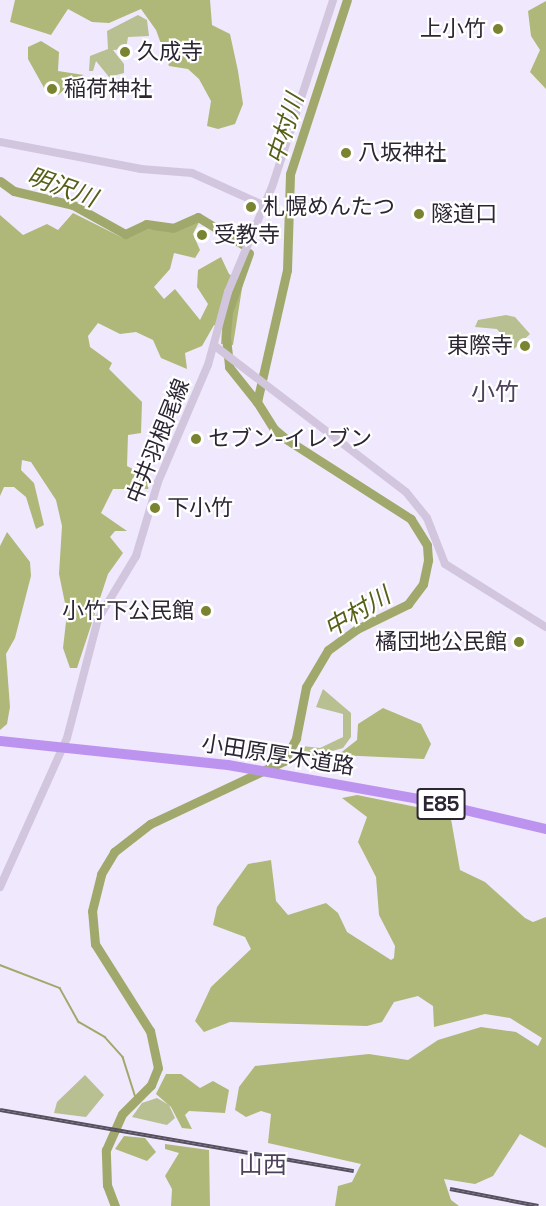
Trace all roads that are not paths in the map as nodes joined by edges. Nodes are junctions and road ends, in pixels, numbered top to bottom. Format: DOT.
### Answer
graph roads {
  1 [pos="333,0"];
  2 [pos="0,142"];
  3 [pos="265,206"];
  4 [pos="215,346"];
  5 [pos="546,627"];
  6 [pos="0,735"];
  7 [pos="0,741"];
  8 [pos="58,742"];
  9 [pos="336,780"];
  10 [pos="546,822"];
  11 [pos="546,830"];
  12 [pos="0,886"];
  1 -- 3 [label="main road, 中井羽根尾線"];
  2 -- 3 [label="main road"];
  3 -- 4 [label="main road, 中井羽根尾線"];
  4 -- 5 [label="main road"];
  4 -- 12 [label="main road, 中井羽根尾線"];
  6 -- 8 [label="highway, 小田原厚木道路 / E85"];
  7 -- 8 [label="highway, 小田原厚木道路 / E85"];
  8 -- 9 [label="highway, 小田原厚木道路 / E85"];
  9 -- 10 [label="highway, 小田原厚木道路 / E85"];
  9 -- 11 [label="highway, 小田原厚木道路 / E85"];
}
